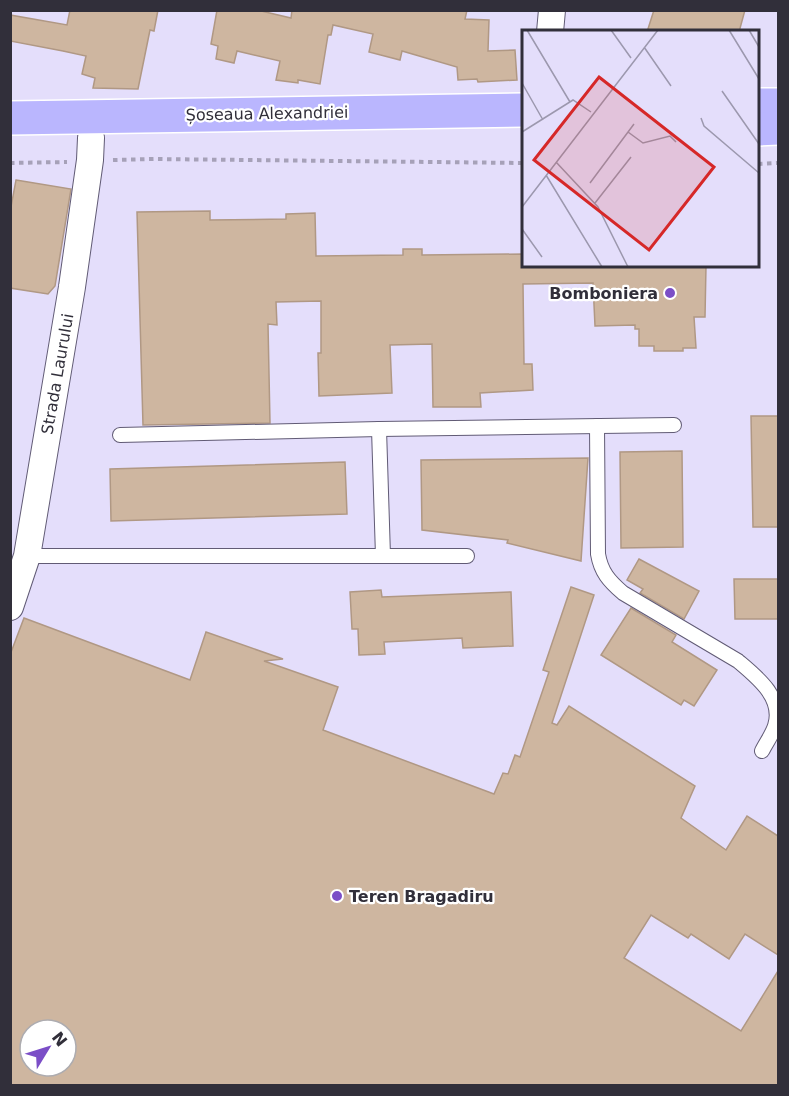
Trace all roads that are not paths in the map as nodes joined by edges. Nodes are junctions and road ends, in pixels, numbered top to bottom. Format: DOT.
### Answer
graph roads {
  1 [pos="552,10"];
  2 [pos="550,30"];
  3 [pos="759,105"];
  4 [pos="778,105"];
  5 [pos="522,110"];
  6 [pos="10,118"];
  7 [pos="778,128"];
  8 [pos="759,129"];
  9 [pos="522,132"];
  10 [pos="10,139"];
  11 [pos="91,149"];
  12 [pos="674,425"];
  13 [pos="597,426"];
  14 [pos="379,429"];
  15 [pos="120,435"];
  16 [pos="467,555"];
  17 [pos="27,556"];
  18 [pos="383,556"];
  19 [pos="10,607"];
  20 [pos="762,751"];
  1 -- 2 [label="street"];
  3 -- 4 [label="highway"];
  5 -- 6 [label="highway, Șoseaua Alexandriei"];
  7 -- 8 [label="highway"];
  9 -- 11 [label="highway, Șoseaua Alexandriei"];
  10 -- 11 [label="highway, Șoseaua Alexandriei"];
  11 -- 17 [label="street, Strada Laurului"];
  12 -- 13 [label="lane"];
  13 -- 14 [label="lane"];
  13 -- 20 [label="lane"];
  14 -- 15 [label="lane"];
  14 -- 18 [label="lane"];
  16 -- 18 [label="lane"];
  17 -- 18 [label="lane"];
  17 -- 19 [label="street, Strada Laurului"];
}
